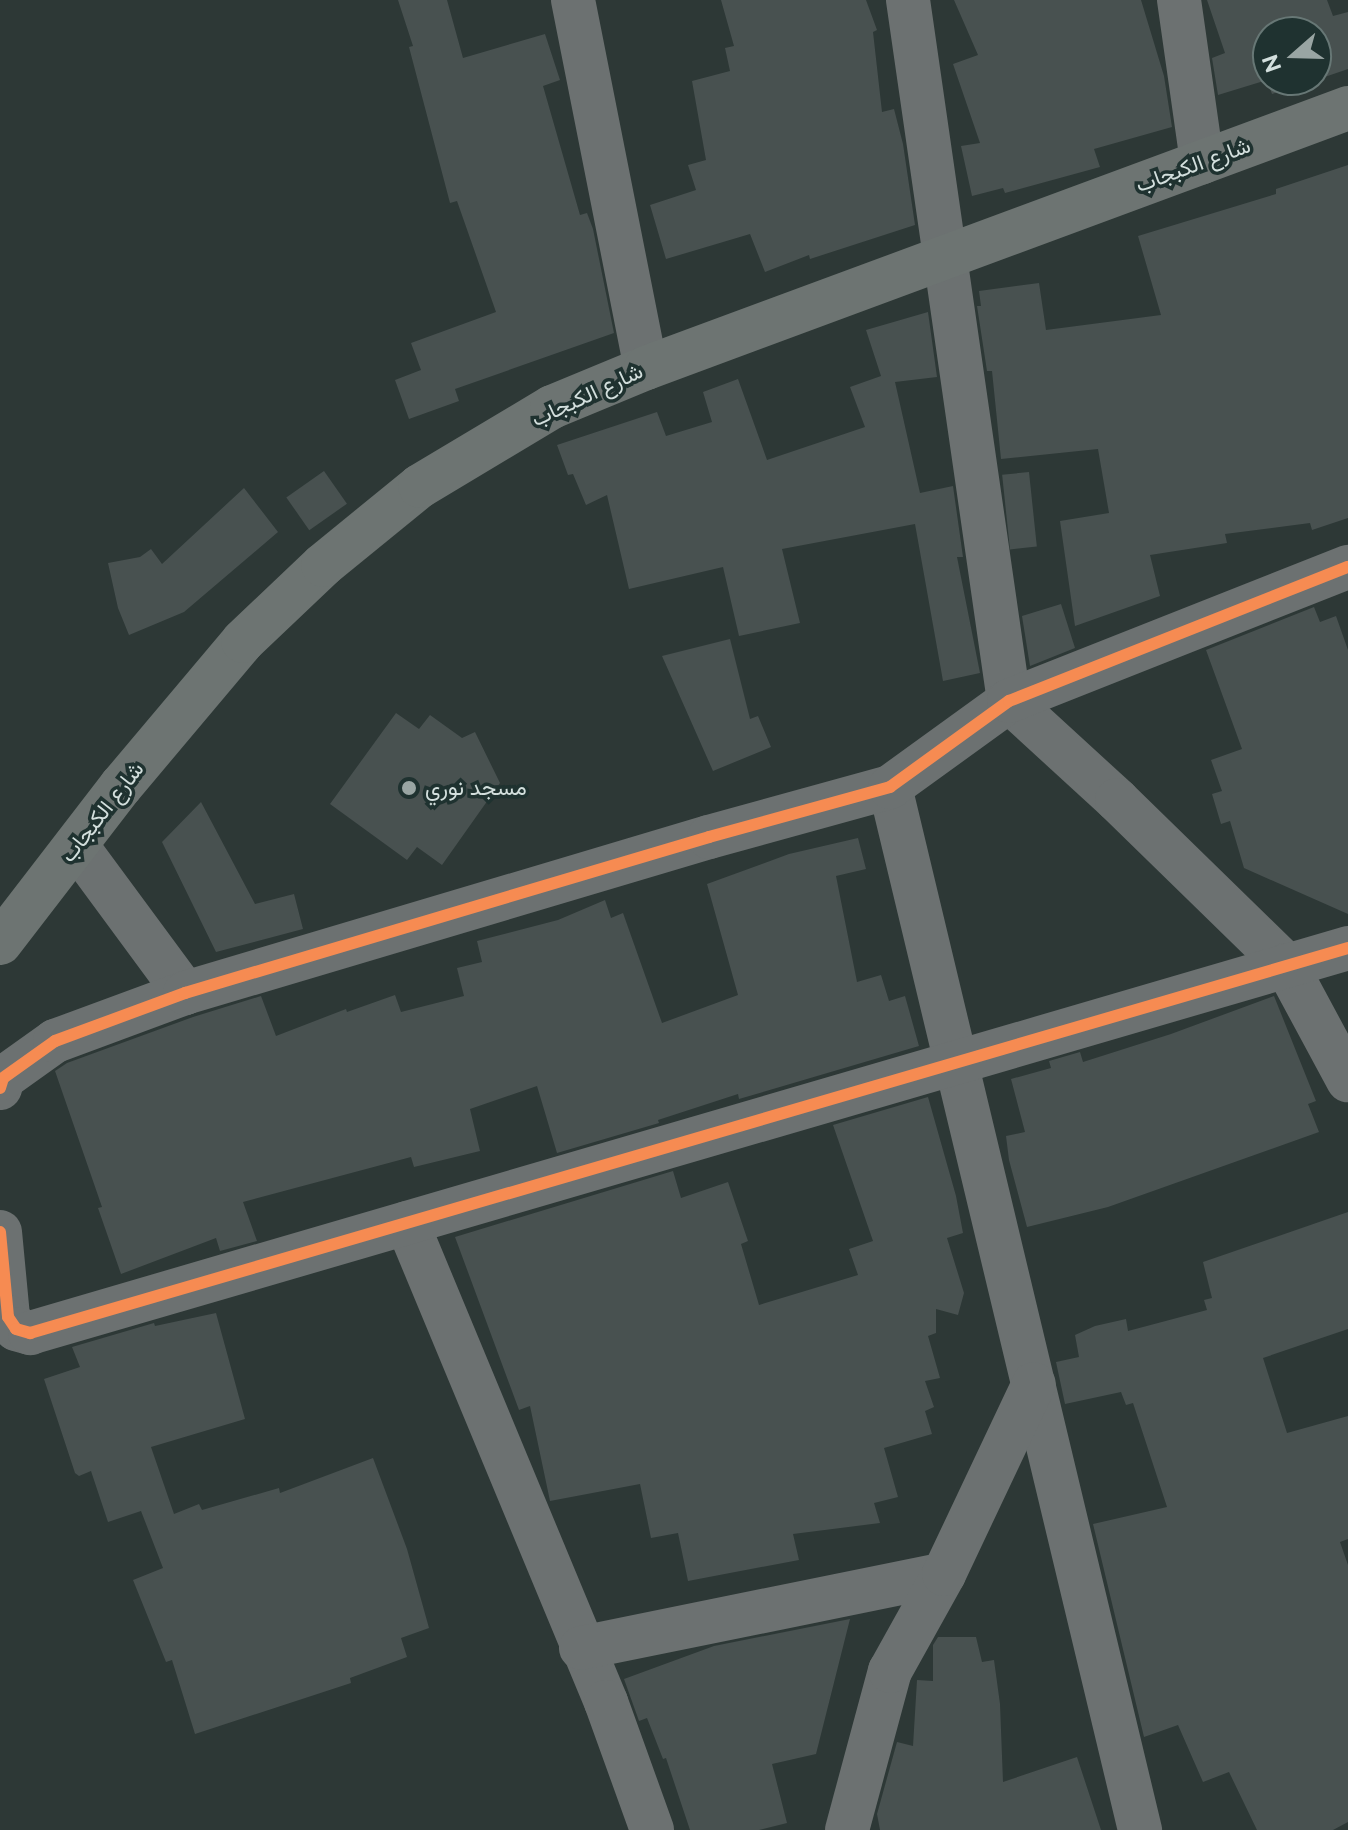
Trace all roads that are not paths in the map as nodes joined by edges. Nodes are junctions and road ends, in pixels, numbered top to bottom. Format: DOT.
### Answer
graph roads {
  1 [pos="573,0"];
  2 [pos="908,0"];
  3 [pos="1179,0"];
  4 [pos="1348,108"];
  5 [pos="1202,162"];
  6 [pos="945,257"];
  7 [pos="646,368"];
  8 [pos="1348,567"];
  9 [pos="1009,701"];
  10 [pos="890,787"];
  11 [pos="76,845"];
  12 [pos="0,943"];
  13 [pos="1348,948"];
  14 [pos="1286,965"];
  15 [pos="185,993"];
  16 [pos="957,1061"];
  17 [pos="1348,1080"];
  18 [pos="0,1088"];
  19 [pos="407,1223"];
  20 [pos="0,1232"];
  21 [pos="1034,1384"];
  22 [pos="944,1574"];
  23 [pos="581,1648"];
  24 [pos="652,1830"];
  25 [pos="847,1830"];
  26 [pos="1140,1830"];
  1 -- 7 [label="street"];
  2 -- 6 [label="street"];
  3 -- 5 [label="street"];
  4 -- 5 [label="main road, شارع الكبجاب"];
  5 -- 6 [label="main road, شارع الكبجاب"];
  6 -- 7 [label="main road, شارع الكبجاب"];
  6 -- 9 [label="street"];
  7 -- 11 [label="main road, شارع الكبجاب"];
  8 -- 9 [label="street"];
  9 -- 10 [label="street"];
  9 -- 14 [label="street"];
  10 -- 15 [label="street"];
  10 -- 16 [label="street"];
  11 -- 12 [label="main road, شارع الكبجاب"];
  11 -- 15 [label="street"];
  13 -- 14 [label="street"];
  14 -- 16 [label="street"];
  14 -- 17 [label="street"];
  15 -- 18 [label="street"];
  16 -- 19 [label="street"];
  16 -- 21 [label="street"];
  19 -- 20 [label="street"];
  19 -- 23 [label="street"];
  21 -- 22 [label="street"];
  21 -- 26 [label="street"];
  22 -- 23 [label="street"];
  22 -- 25 [label="street"];
  23 -- 24 [label="street"];
}
